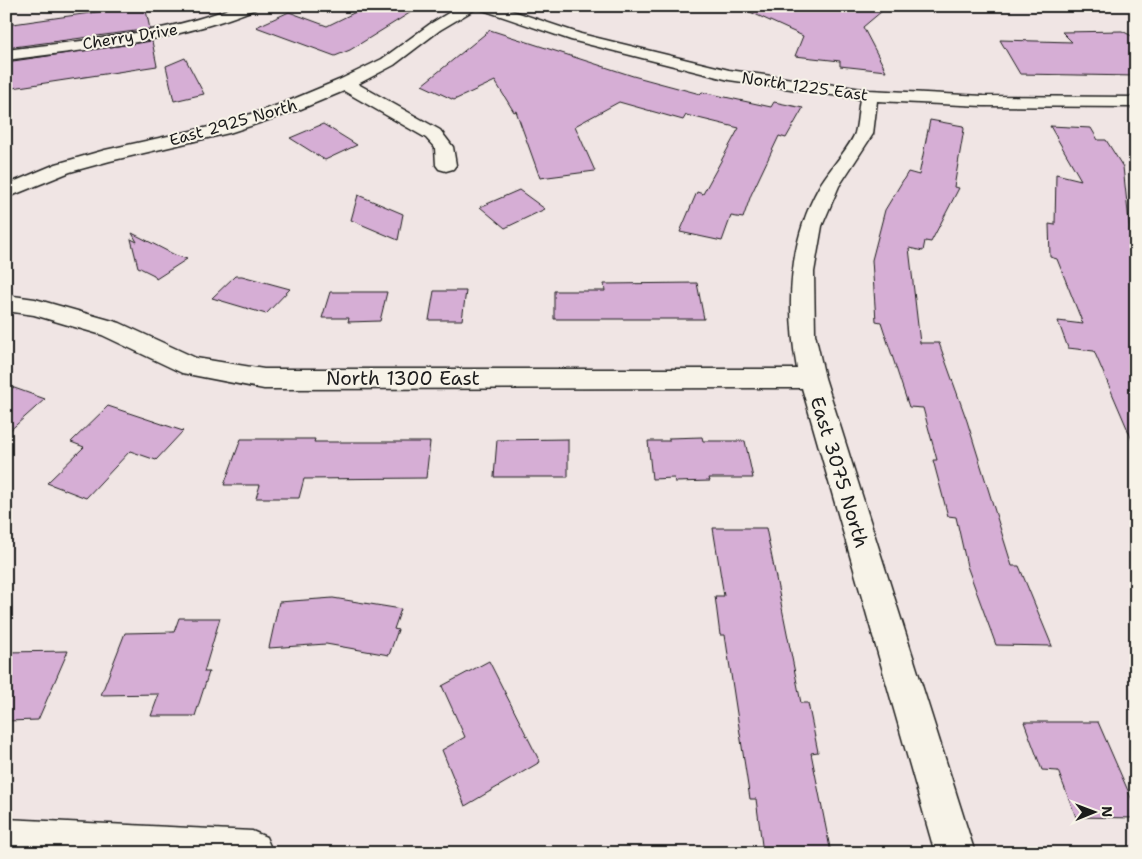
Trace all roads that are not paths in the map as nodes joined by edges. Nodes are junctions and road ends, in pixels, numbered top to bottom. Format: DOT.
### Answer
graph roads {
  1 [pos="250,6"];
  2 [pos="471,6"];
  3 [pos="483,6"];
  4 [pos="6,55"];
  5 [pos="345,84"];
  6 [pos="869,95"];
  7 [pos="1135,103"];
  8 [pos="446,165"];
  9 [pos="6,192"];
  10 [pos="6,303"];
  11 [pos="812,378"];
  12 [pos="6,839"];
  13 [pos="251,852"];
  14 [pos="955,853"];
  1 -- 4 [label="street, Cherry Drive"];
  2 -- 5 [label="street, East 2925 North"];
  3 -- 6 [label="street, North 1225 East"];
  5 -- 8 [label="street"];
  5 -- 9 [label="street, East 2925 North"];
  6 -- 7 [label="street, North 1225 East"];
  6 -- 11 [label="street, East 3075 North"];
  10 -- 11 [label="street, North 1300 East"];
  11 -- 14 [label="street, East 3075 North"];
  12 -- 13 [label="street"];
}
